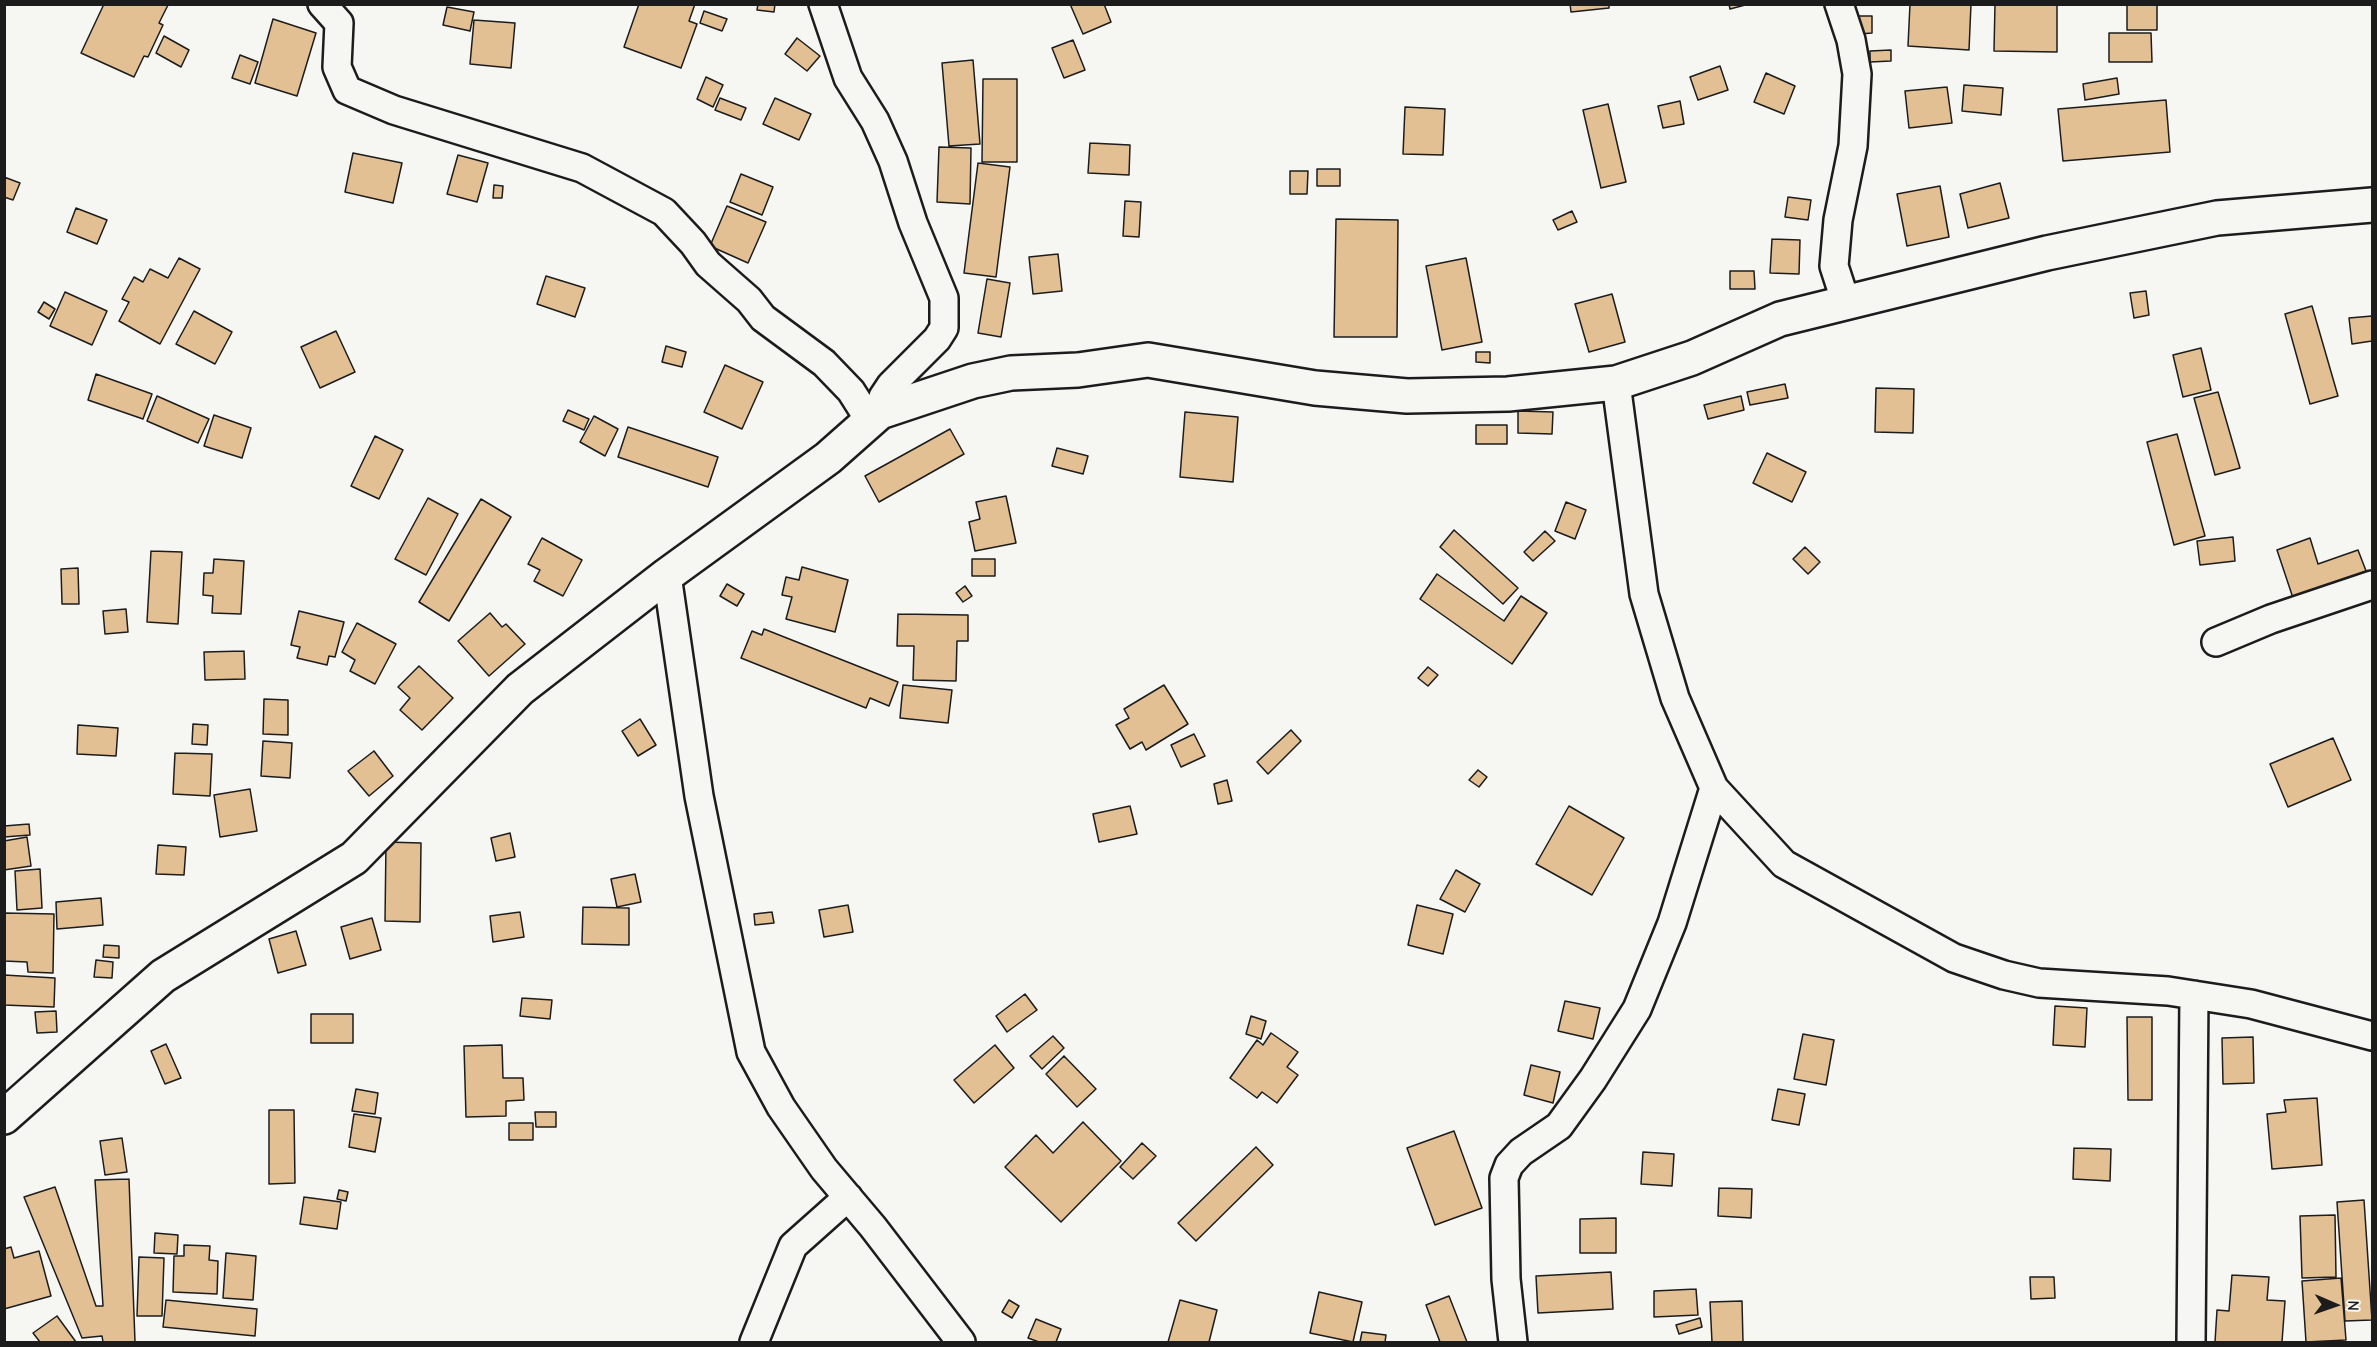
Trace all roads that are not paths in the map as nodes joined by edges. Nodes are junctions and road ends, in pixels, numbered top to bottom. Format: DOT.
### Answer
graph roads {
  1 [pos="322,4"];
  2 [pos="823,4"];
  3 [pos="1839,4"];
  4 [pos="2373,204"];
  5 [pos="1846,303"];
  6 [pos="1616,383"];
  7 [pos="875,416"];
  8 [pos="667,575"];
  9 [pos="2373,585"];
  10 [pos="2216,642"];
  11 [pos="1714,788"];
  12 [pos="2194,995"];
  13 [pos="2373,1036"];
  14 [pos="4,1117"];
  15 [pos="848,1197"];
  16 [pos="754,1342"];
  17 [pos="961,1342"];
  18 [pos="1513,1342"];
  19 [pos="2191,1342"];
  1 -- 7 [label="street"];
  2 -- 7 [label="street"];
  3 -- 5 [label="street"];
  4 -- 5 [label="street"];
  5 -- 6 [label="street"];
  6 -- 7 [label="street"];
  6 -- 11 [label="street"];
  7 -- 8 [label="street"];
  8 -- 14 [label="street"];
  8 -- 15 [label="street"];
  9 -- 10 [label="street"];
  11 -- 12 [label="street"];
  11 -- 18 [label="street"];
  12 -- 13 [label="street"];
  12 -- 19 [label="street"];
  15 -- 16 [label="street"];
  15 -- 17 [label="street"];
}
